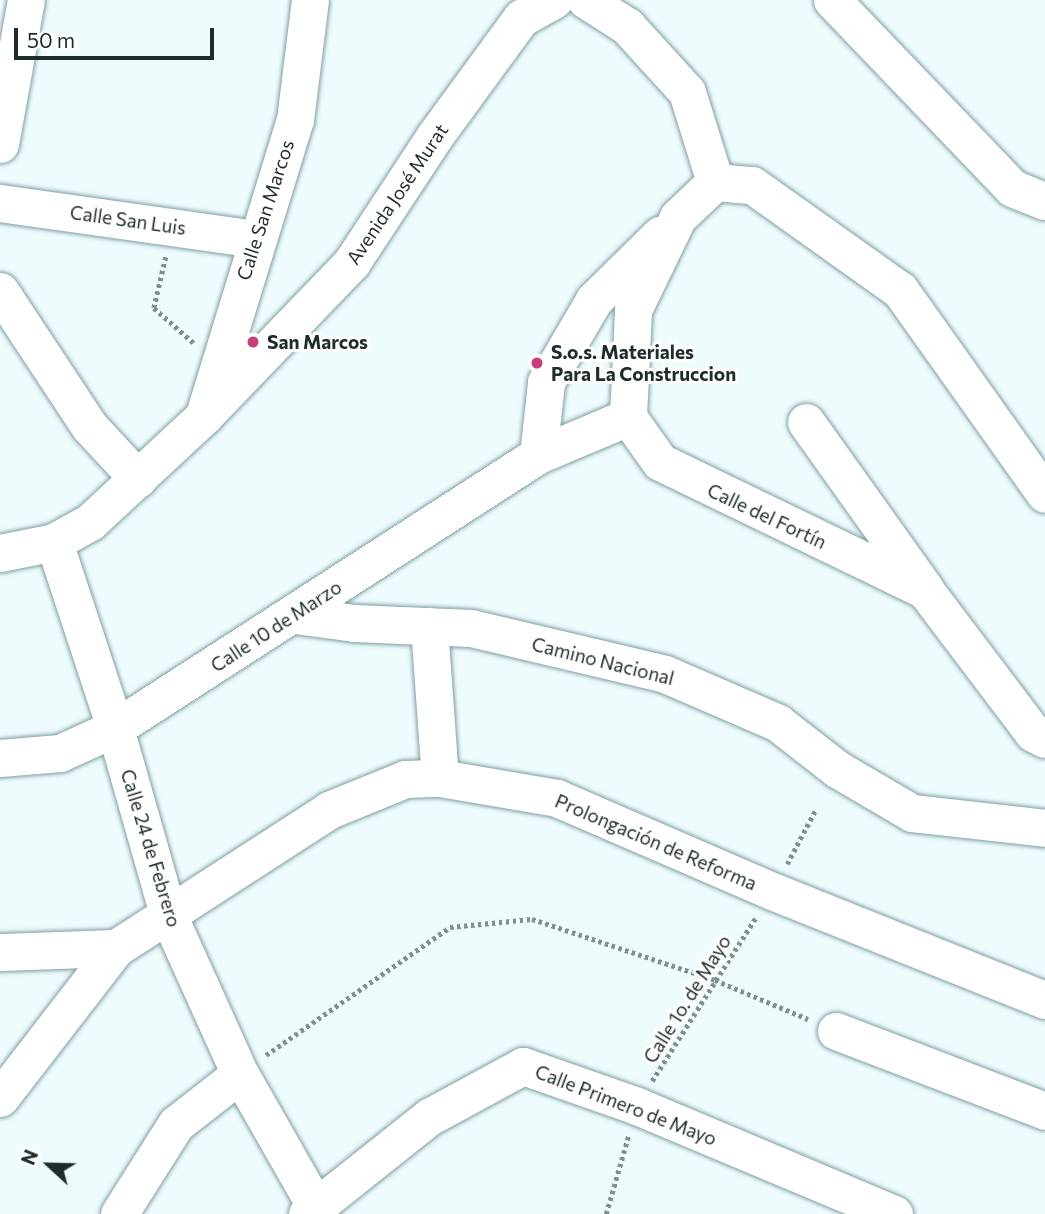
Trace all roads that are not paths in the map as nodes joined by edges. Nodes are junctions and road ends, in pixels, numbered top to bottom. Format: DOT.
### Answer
graph roads {
  1 [pos="26,0"];
  2 [pos="310,0"];
  3 [pos="554,0"];
  4 [pos="586,0"];
  5 [pos="832,0"];
  6 [pos="0,144"];
  7 [pos="715,182"];
  8 [pos="1045,201"];
  9 [pos="0,203"];
  10 [pos="678,217"];
  11 [pos="255,239"];
  12 [pos="0,291"];
  13 [pos="204,416"];
  14 [pos="628,417"];
  15 [pos="806,422"];
  16 [pos="538,455"];
  17 [pos="138,479"];
  18 [pos="1045,494"];
  19 [pos="54,542"];
  20 [pos="0,553"];
  21 [pos="925,590"];
  22 [pos="295,615"];
  23 [pos="429,626"];
  24 [pos="115,727"];
  25 [pos="1041,729"];
  26 [pos="0,758"];
  27 [pos="440,778"];
  28 [pos="1045,828"];
  29 [pos="169,917"];
  30 [pos="116,948"];
  31 [pos="0,952"];
  32 [pos="1045,1000"];
  33 [pos="835,1031"];
  34 [pos="240,1074"];
  35 [pos="0,1098"];
  36 [pos="1045,1111"];
  37 [pos="314,1211"];
  38 [pos="119,1214"];
  39 [pos="894,1214"];
  1 -- 6 [label="street"];
  2 -- 11 [label="street, Calle San Marcos"];
  3 -- 13 [label="street, Avenida José Murat"];
  4 -- 7 [label="street"];
  5 -- 8 [label="street"];
  7 -- 10 [label="street"];
  7 -- 18 [label="street"];
  9 -- 11 [label="street, Calle San Luis"];
  10 -- 14 [label="street"];
  10 -- 16 [label="street"];
  11 -- 13 [label="street, Calle San Marcos"];
  12 -- 17 [label="street"];
  13 -- 17 [label="street, Avenida José Murat"];
  14 -- 16 [label="street, Calle 10 de Marzo"];
  14 -- 21 [label="street, Calle del Fortín"];
  15 -- 21 [label="street, Calle del Fortín"];
  16 -- 22 [label="street, Calle 10 de Marzo"];
  17 -- 19 [label="street, Avenida José Murat"];
  19 -- 20 [label="street, Avenida José Murat"];
  19 -- 24 [label="street, Calle 24 de Febrero"];
  21 -- 25 [label="street, Calle del Fortín"];
  22 -- 23 [label="street, Camino Nacional"];
  22 -- 24 [label="street, Calle 10 de Marzo"];
  23 -- 27 [label="street"];
  23 -- 28 [label="street, Camino Nacional"];
  24 -- 26 [label="street, Calle 10 de Marzo"];
  24 -- 29 [label="street, Calle 24 de Febrero"];
  27 -- 29 [label="street, Prolongación de Reforma"];
  27 -- 32 [label="street, Prolongación de Reforma"];
  29 -- 30 [label="street, Prolongación de Reforma"];
  29 -- 34 [label="street, Calle 24 de Febrero"];
  30 -- 31 [label="street, Prolongación de Reforma"];
  30 -- 35 [label="street"];
  33 -- 36 [label="street"];
  34 -- 37 [label="street, Calle 24 de Febrero"];
  34 -- 38 [label="street"];
  37 -- 39 [label="street, Calle Primero de Mayo"];
}
